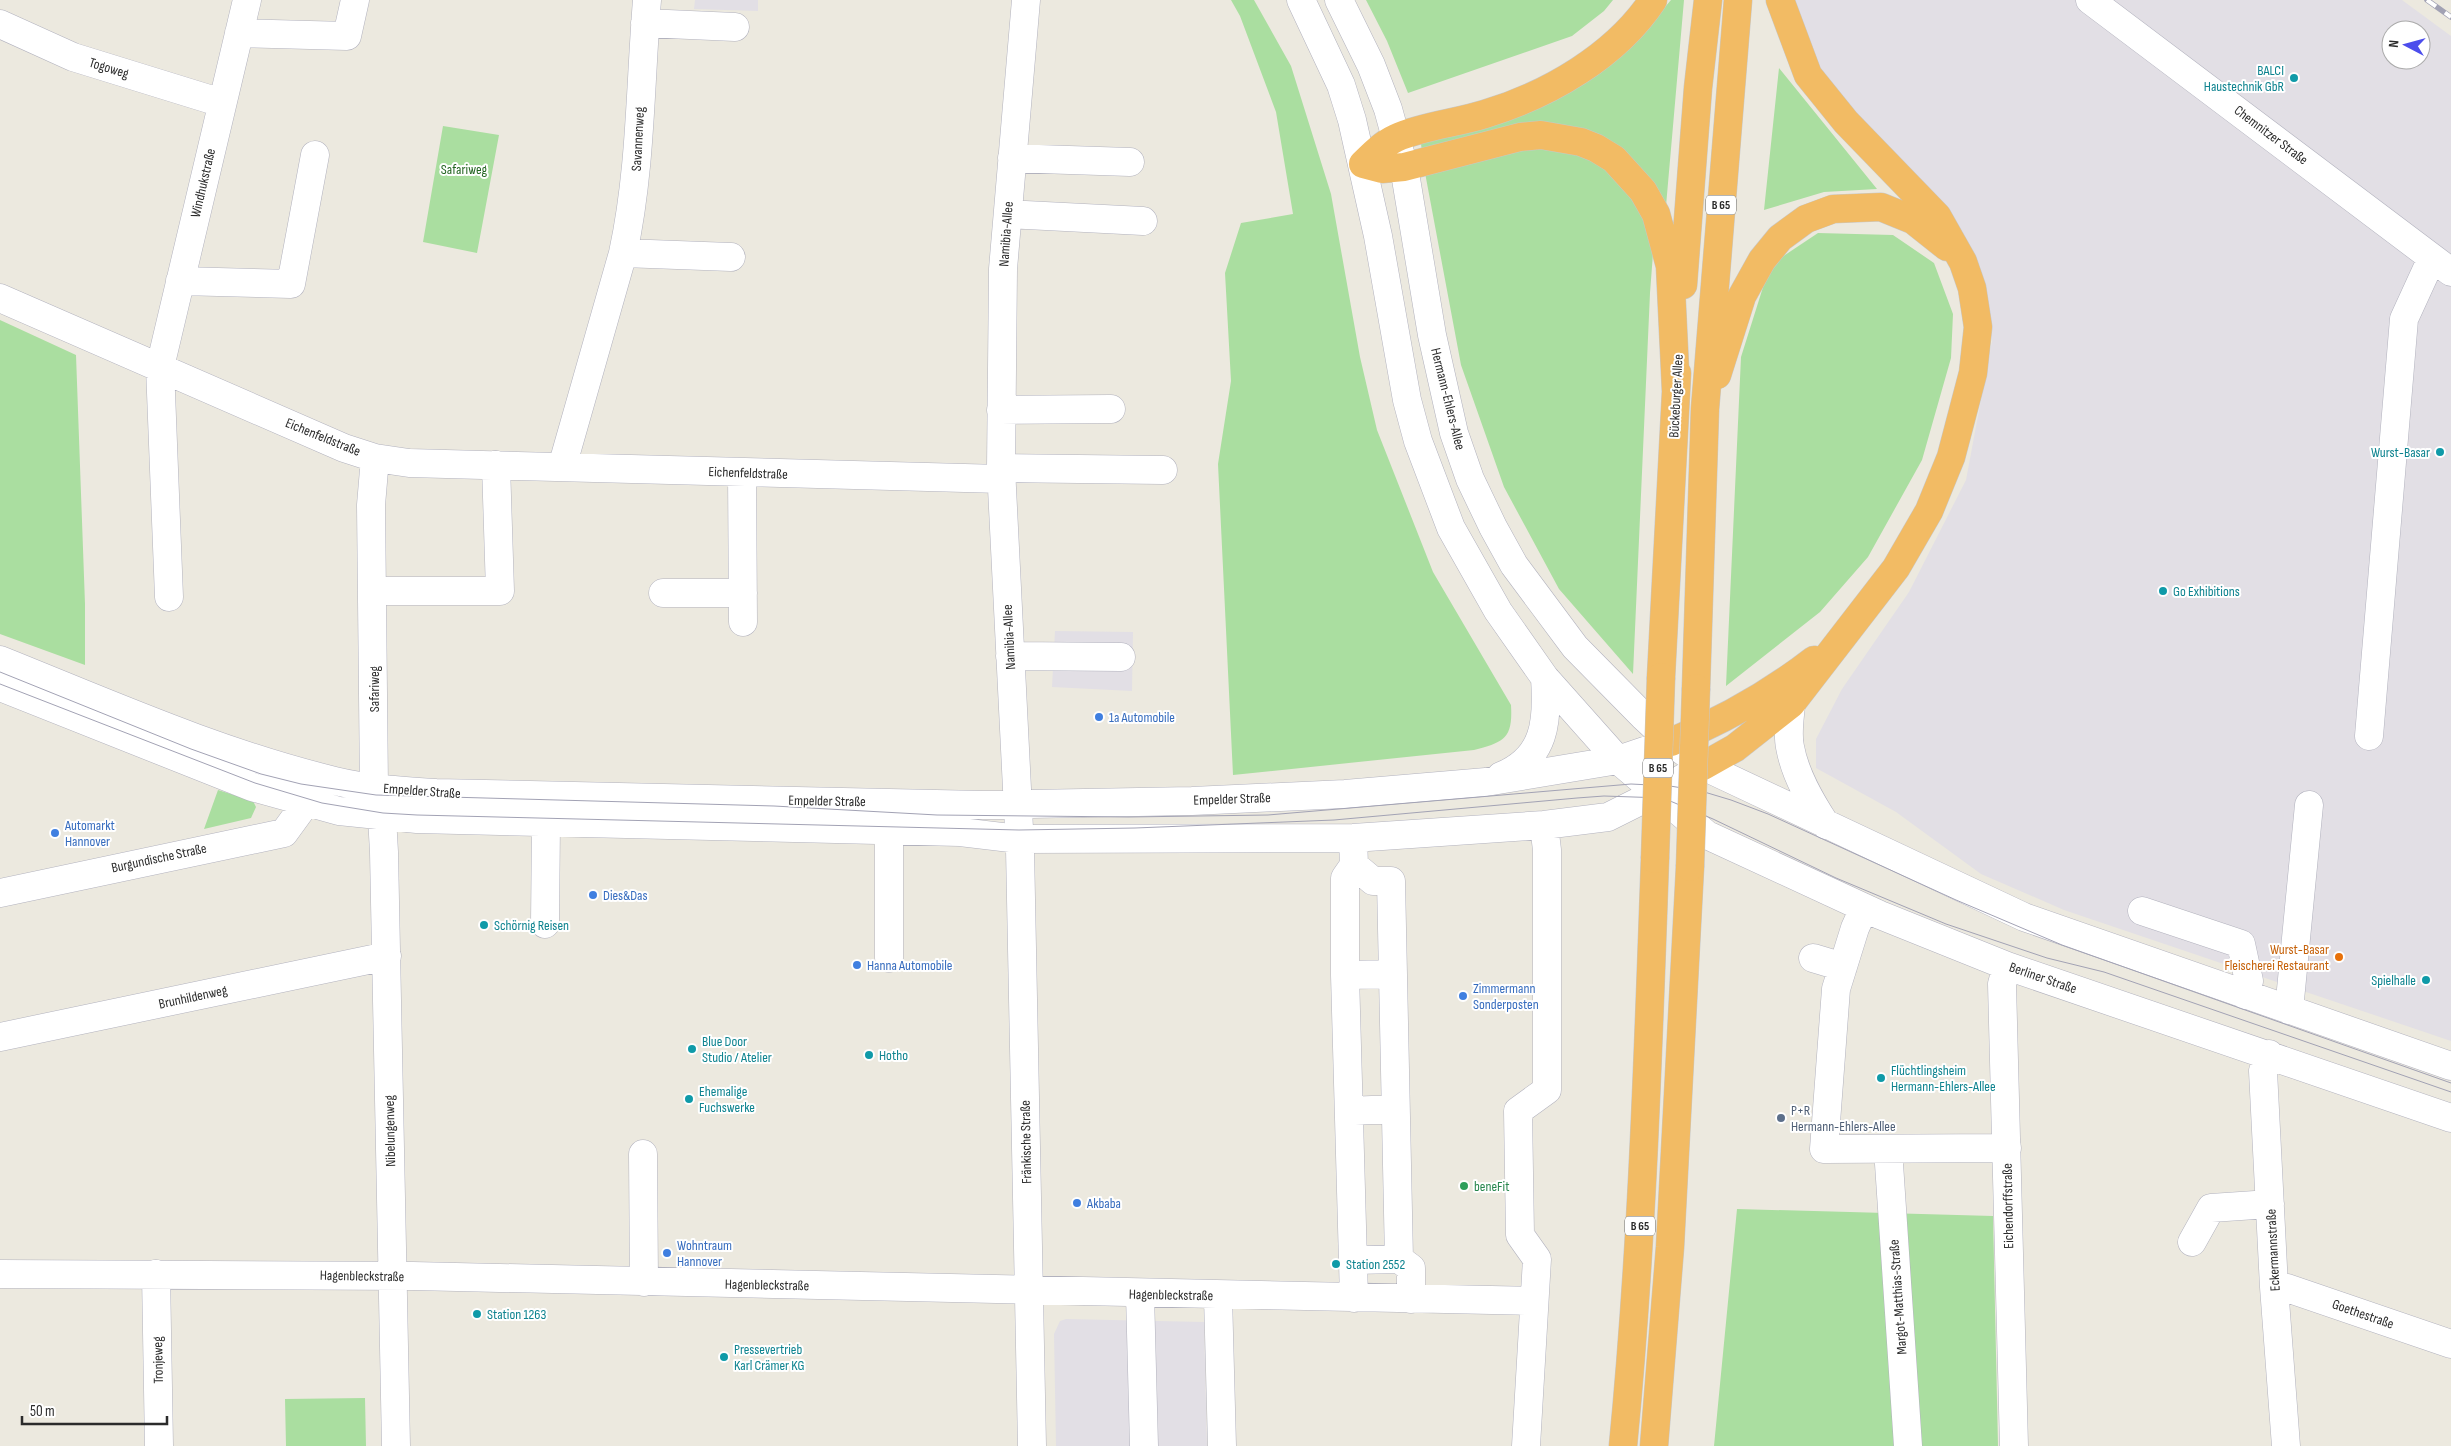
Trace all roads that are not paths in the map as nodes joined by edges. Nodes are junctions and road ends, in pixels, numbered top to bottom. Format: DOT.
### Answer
graph roads {
  1 [pos="247,0"];
  2 [pos="356,0"];
  3 [pos="1026,0"];
  4 [pos="1301,0"];
  5 [pos="1338,0"];
  6 [pos="1653,0"];
  7 [pos="1708,0"];
  8 [pos="1738,0"];
  9 [pos="1780,0"];
  10 [pos="2090,0"];
  11 [pos="646,12"];
  12 [pos="0,24"];
  13 [pos="734,27"];
  14 [pos="239,33"];
  15 [pos="222,103"];
  16 [pos="1396,138"];
  17 [pos="315,155"];
  18 [pos="1012,158"];
  19 [pos="1130,162"];
  20 [pos="1363,164"];
  21 [pos="1404,167"];
  22 [pos="1008,214"];
  23 [pos="1143,222"];
  24 [pos="623,253"];
  25 [pos="731,257"];
  26 [pos="1963,262"];
  27 [pos="2442,265"];
  28 [pos="180,281"];
  29 [pos="0,298"];
  30 [pos="160,367"];
  31 [pos="1676,391"];
  32 [pos="1111,409"];
  33 [pos="1705,409"];
  34 [pos="1002,410"];
  35 [pos="375,458"];
  36 [pos="496,465"];
  37 [pos="562,468"];
  38 [pos="1163,470"];
  39 [pos="742,472"];
  40 [pos="1001,474"];
  41 [pos="372,591"];
  42 [pos="663,593"];
  43 [pos="743,593"];
  44 [pos="169,597"];
  45 [pos="743,622"];
  46 [pos="1842,640"];
  47 [pos="1010,656"];
  48 [pos="1121,657"];
  49 [pos="0,660"];
  50 [pos="1545,678"];
  51 [pos="0,687"];
  52 [pos="1792,704"];
  53 [pos="1705,728"];
  54 [pos="2369,736"];
  55 [pos="1671,742"];
  56 [pos="1618,760"];
  57 [pos="1703,766"];
  58 [pos="1486,782"];
  59 [pos="374,788"];
  60 [pos="1656,794"];
  61 [pos="302,802"];
  62 [pos="1018,805"];
  63 [pos="2309,805"];
  64 [pos="382,816"];
  65 [pos="546,823"];
  66 [pos="1544,825"];
  67 [pos="1826,825"];
  68 [pos="1698,829"];
  69 [pos="889,831"];
  70 [pos="1354,838"];
  71 [pos="1019,839"];
  72 [pos="1354,865"];
  73 [pos="0,893"];
  74 [pos="1864,908"];
  75 [pos="2142,911"];
  76 [pos="545,924"];
  77 [pos="386,956"];
  78 [pos="889,958"];
  79 [pos="1813,958"];
  80 [pos="1997,962"];
  81 [pos="1843,967"];
  82 [pos="1392,974"];
  83 [pos="1345,975"];
  84 [pos="2245,995"];
  85 [pos="2289,1010"];
  86 [pos="0,1037"];
  87 [pos="2269,1054"];
  88 [pos="2451,1066"];
  89 [pos="1395,1109"];
  90 [pos="1349,1111"];
  91 [pos="2451,1118"];
  92 [pos="2007,1148"];
  93 [pos="1888,1149"];
  94 [pos="643,1154"];
  95 [pos="2270,1204"];
  96 [pos="2192,1242"];
  97 [pos="1399,1259"];
  98 [pos="1353,1260"];
  99 [pos="0,1274"];
  100 [pos="156,1274"];
  101 [pos="392,1276"];
  102 [pos="644,1282"];
  103 [pos="2274,1287"];
  104 [pos="1029,1292"];
  105 [pos="1140,1294"];
  106 [pos="1218,1296"];
  107 [pos="1354,1298"];
  108 [pos="1411,1299"];
  109 [pos="1533,1301"];
  110 [pos="2451,1344"];
  111 [pos="160,1446"];
  112 [pos="396,1446"];
  113 [pos="1032,1446"];
  114 [pos="1144,1446"];
  115 [pos="1222,1446"];
  116 [pos="1526,1446"];
  117 [pos="1623,1446"];
  118 [pos="1654,1446"];
  119 [pos="1908,1446"];
  120 [pos="2014,1446"];
  121 [pos="2286,1446"];
  1 -- 14 [label="street, Windhukstraße"];
  2 -- 14 [label="street"];
  3 -- 18 [label="street, Namibia-Allee"];
  4 -- 20 [label="street"];
  5 -- 16 [label="street, Hermann-Ehlers-Allee"];
  6 -- 16 [label="highway"];
  7 -- 31 [label="highway, Bückeburger Allee / B 65"];
  8 -- 33 [label="highway, B 65"];
  9 -- 26 [label="highway"];
  10 -- 27 [label="street, Chemnitzer Straße"];
  11 -- 13 [label="street, Savannenweg"];
  11 -- 24 [label="street, Savannenweg"];
  12 -- 15 [label="street, Togoweg"];
  14 -- 15 [label="street, Windhukstraße"];
  15 -- 28 [label="street, Windhukstraße"];
  16 -- 20 [label="highway"];
  16 -- 21 [label="street, Hermann-Ehlers-Allee"];
  17 -- 28 [label="street"];
  18 -- 19 [label="street"];
  18 -- 22 [label="street, Namibia-Allee"];
  20 -- 21 [label="highway"];
  20 -- 50 [label="street"];
  21 -- 31 [label="highway"];
  21 -- 55 [label="street, Hermann-Ehlers-Allee"];
  22 -- 23 [label="street"];
  22 -- 34 [label="street, Namibia-Allee"];
  24 -- 25 [label="street"];
  24 -- 37 [label="street, Savannenweg"];
  26 -- 33 [label="highway"];
  26 -- 46 [label="highway"];
  27 -- 54 [label="street"];
  28 -- 30 [label="street, Windhukstraße"];
  29 -- 30 [label="street, Eichenfeldstraße"];
  30 -- 35 [label="street, Eichenfeldstraße"];
  30 -- 44 [label="street"];
  31 -- 117 [label="highway, Bückeburger Allee / B 65, bridge"];
  32 -- 34 [label="street"];
  33 -- 118 [label="highway, B 65, bridge"];
  34 -- 40 [label="street, Namibia-Allee"];
  35 -- 36 [label="street, Eichenfeldstraße"];
  35 -- 41 [label="street, Safariweg"];
  36 -- 37 [label="street, Eichenfeldstraße"];
  36 -- 41 [label="street"];
  37 -- 39 [label="street, Eichenfeldstraße"];
  38 -- 40 [label="street"];
  39 -- 40 [label="street, Eichenfeldstraße"];
  39 -- 43 [label="street"];
  40 -- 47 [label="street, Namibia-Allee"];
  41 -- 59 [label="street, Safariweg"];
  42 -- 43 [label="street"];
  43 -- 45 [label="street"];
  46 -- 52 [label="highway"];
  46 -- 53 [label="highway"];
  47 -- 48 [label="street"];
  47 -- 62 [label="street, Namibia-Allee"];
  49 -- 59 [label="street, Empelder Straße"];
  50 -- 56 [label="street"];
  50 -- 58 [label="street"];
  51 -- 61 [label="street, Empelder Straße"];
  52 -- 57 [label="highway"];
  52 -- 67 [label="street"];
  53 -- 55 [label="highway"];
  53 -- 57 [label="street"];
  55 -- 56 [label="street, Empelder Straße"];
  55 -- 57 [label="street"];
  56 -- 58 [label="street, Empelder Straße"];
  56 -- 60 [label="street"];
  57 -- 60 [label="street"];
  57 -- 67 [label="street"];
  57 -- 68 [label="street"];
  58 -- 62 [label="street, Empelder Straße"];
  59 -- 62 [label="street, Empelder Straße"];
  59 -- 64 [label="street, Safariweg"];
  60 -- 66 [label="street, Empelder Straße"];
  60 -- 68 [label="street, Berliner Straße"];
  61 -- 64 [label="street, Empelder Straße"];
  61 -- 73 [label="street, Burgundische Straße"];
  62 -- 71 [label="street, Namibia-Allee"];
  63 -- 85 [label="street"];
  64 -- 65 [label="street, Empelder Straße"];
  64 -- 77 [label="street, Nibelungenweg"];
  65 -- 69 [label="street, Empelder Straße"];
  65 -- 76 [label="street"];
  66 -- 70 [label="street, Empelder Straße"];
  66 -- 109 [label="street"];
  67 -- 84 [label="street"];
  68 -- 74 [label="street, Berliner Straße"];
  69 -- 71 [label="street, Empelder Straße"];
  69 -- 78 [label="street"];
  70 -- 71 [label="street, Empelder Straße"];
  70 -- 72 [label="street"];
  71 -- 104 [label="street, Fränkische Straße"];
  72 -- 82 [label="street"];
  72 -- 83 [label="street"];
  74 -- 80 [label="street, Berliner Straße"];
  74 -- 81 [label="street"];
  75 -- 84 [label="street"];
  77 -- 86 [label="street, Brunhildenweg"];
  77 -- 101 [label="street, Nibelungenweg"];
  79 -- 81 [label="street"];
  80 -- 87 [label="street, Berliner Straße"];
  80 -- 92 [label="street, Eichendorffstraße"];
  81 -- 93 [label="street"];
  82 -- 83 [label="street"];
  82 -- 89 [label="street"];
  83 -- 90 [label="street"];
  84 -- 85 [label="street"];
  85 -- 88 [label="street"];
  87 -- 91 [label="street, Berliner Straße"];
  87 -- 95 [label="street, Eckermannstraße"];
  89 -- 90 [label="street"];
  89 -- 97 [label="street"];
  90 -- 98 [label="street"];
  92 -- 93 [label="street"];
  92 -- 120 [label="street, Eichendorffstraße"];
  93 -- 119 [label="street, Margot-Matthias-Straße"];
  94 -- 102 [label="street"];
  95 -- 96 [label="street"];
  95 -- 103 [label="street, Eckermannstraße"];
  97 -- 98 [label="street"];
  97 -- 108 [label="street"];
  98 -- 107 [label="street"];
  99 -- 100 [label="street, Hagenbleckstraße"];
  100 -- 101 [label="street, Hagenbleckstraße"];
  100 -- 111 [label="street, Tronjeweg"];
  101 -- 102 [label="street, Hagenbleckstraße"];
  101 -- 112 [label="street, Nibelungenweg"];
  102 -- 104 [label="street, Hagenbleckstraße"];
  103 -- 110 [label="street, Goethestraße"];
  103 -- 121 [label="street, Eckermannstraße"];
  104 -- 105 [label="street, Hagenbleckstraße"];
  104 -- 113 [label="street, Fränkische Straße"];
  105 -- 106 [label="street, Hagenbleckstraße"];
  105 -- 114 [label="street"];
  106 -- 107 [label="street, Hagenbleckstraße"];
  106 -- 115 [label="street"];
  107 -- 108 [label="street, Hagenbleckstraße"];
  108 -- 109 [label="street, Hagenbleckstraße"];
  109 -- 116 [label="street"];
}
